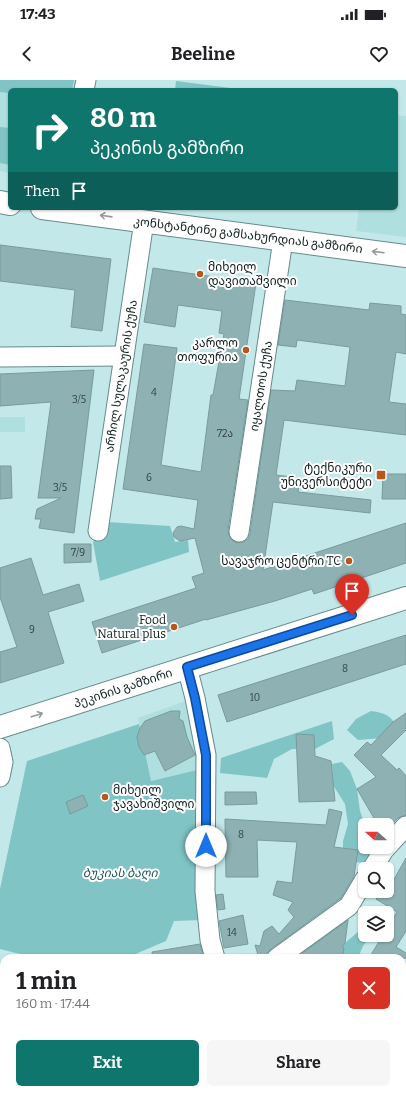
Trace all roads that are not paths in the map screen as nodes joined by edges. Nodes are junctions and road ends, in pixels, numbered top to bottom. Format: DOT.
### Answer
graph roads {
  1 [pos="67,210"];
  2 [pos="144,221"];
  3 [pos="283,240"];
  4 [pos="406,256"];
  5 [pos="124,356"];
  6 [pos="0,357"];
  7 [pos="98,531"];
  8 [pos="239,532"];
  9 [pos="406,598"];
  10 [pos="187,667"];
  11 [pos="0,727"];
  12 [pos="0,748"];
  13 [pos="0,777"];
  14 [pos="406,826"];
  15 [pos="376,862"];
  16 [pos="358,890"];
  17 [pos="214,954"];
  18 [pos="282,954"];
  2 -- 1 [label="main road, კონსტანტინე გამსახურდიას გამზირი, one-way"];
  2 -- 3 [label="main road, კონსტანტინე გამსახურდიას გამზირი"];
  2 -- 5 [label="street, არჩილ სულაკაურის ქუჩა"];
  4 -- 3 [label="main road, კონსტანტინე გამსახურდიას გამზირი, one-way"];
  3 -- 8 [label="street, იყალთოს ქუჩა"];
  5 -- 6 [label="street"];
  5 -- 7 [label="street, არჩილ სულაკაურის ქუჩა"];
  9 -- 10 [label="main road, პეკინის გამზირი"];
  11 -- 10 [label="main road, პეკინის გამზირი, one-way"];
  10 -- 17 [label="street"];
  12 -- 13 [label="street"];
  14 -- 15 [label="street"];
  16 -- 18 [label="street"];
}
